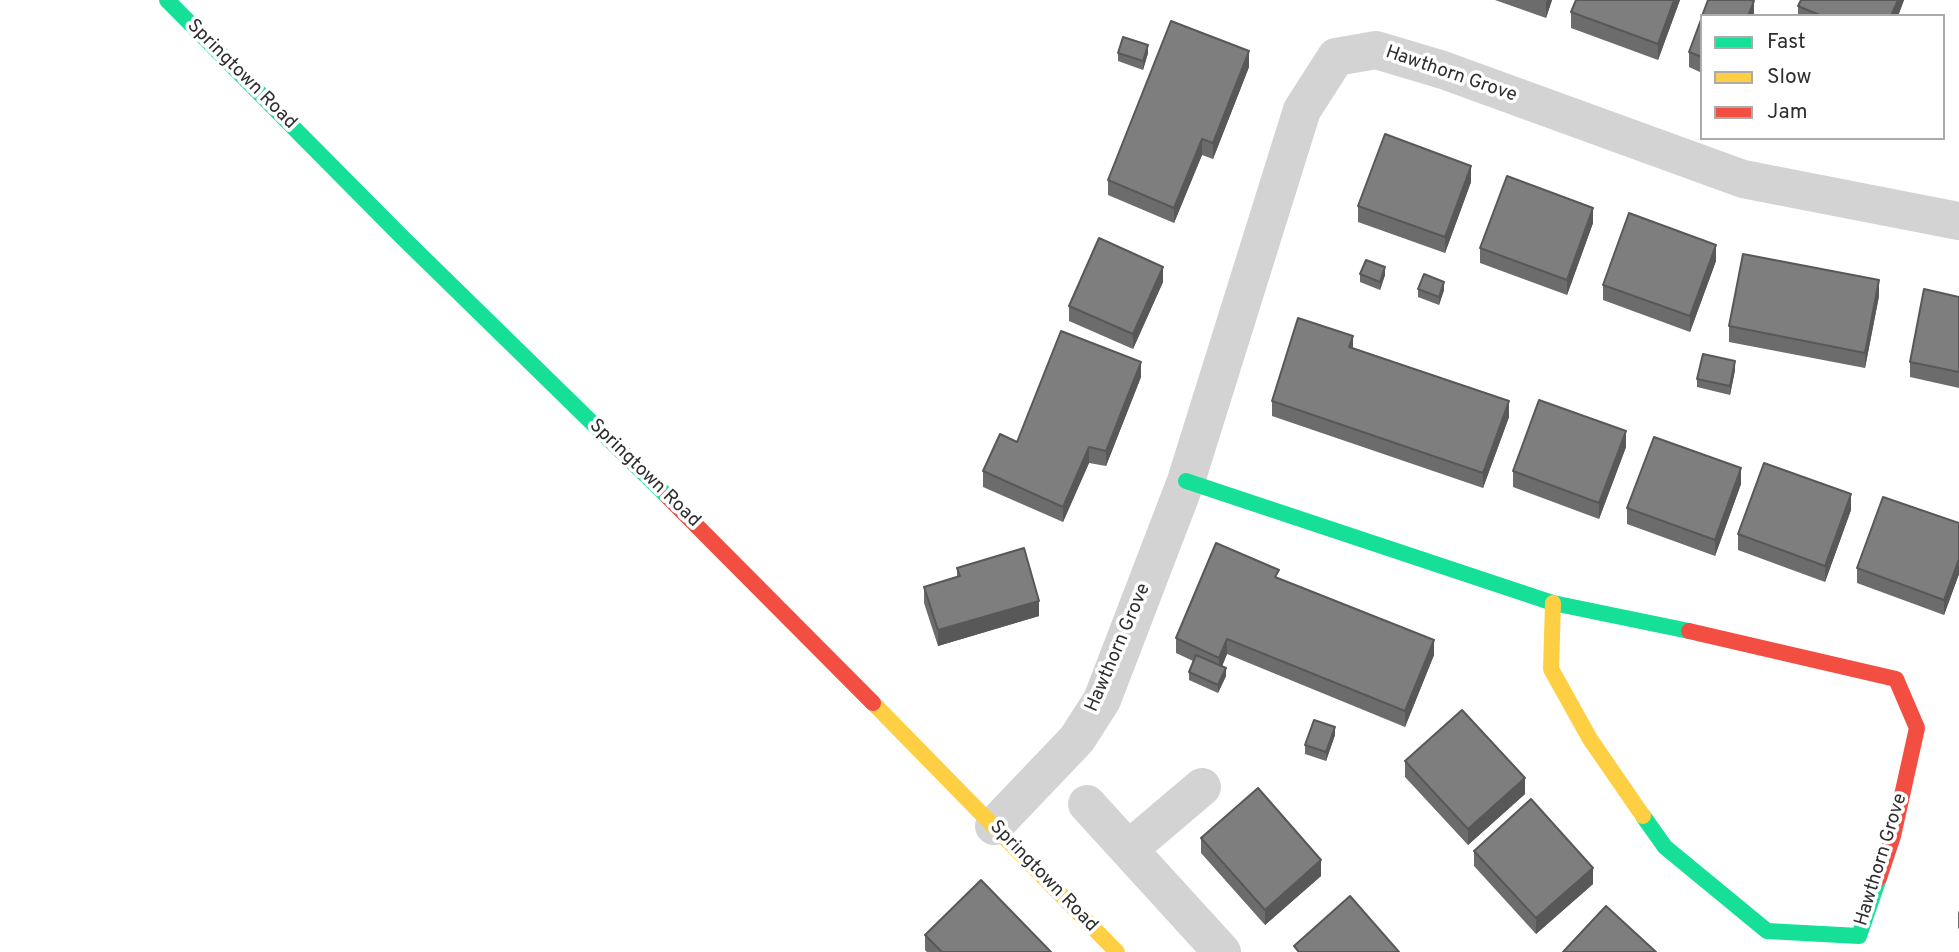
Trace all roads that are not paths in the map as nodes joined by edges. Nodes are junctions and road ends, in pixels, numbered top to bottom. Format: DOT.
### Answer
graph roads {
  1 [pos="167,0"];
  2 [pos="1959,221"];
  3 [pos="1186,481"];
  4 [pos="1553,603"];
  5 [pos="1202,787"];
  6 [pos="1087,804"];
  7 [pos="993,826"];
  8 [pos="1129,849"];
  9 [pos="1117,952"];
  10 [pos="1222,952"];
  1 -- 7 [label="street, Springtown Road"];
  2 -- 3 [label="street, Hawthorn Grove"];
  3 -- 4 [label="street, Hawthorn Grove"];
  3 -- 7 [label="street, Hawthorn Grove"];
  4 -- 4 [label="street, Hawthorn Grove"];
  5 -- 8 [label="street"];
  6 -- 8 [label="street"];
  7 -- 9 [label="street, Springtown Road"];
  8 -- 10 [label="street"];
}
